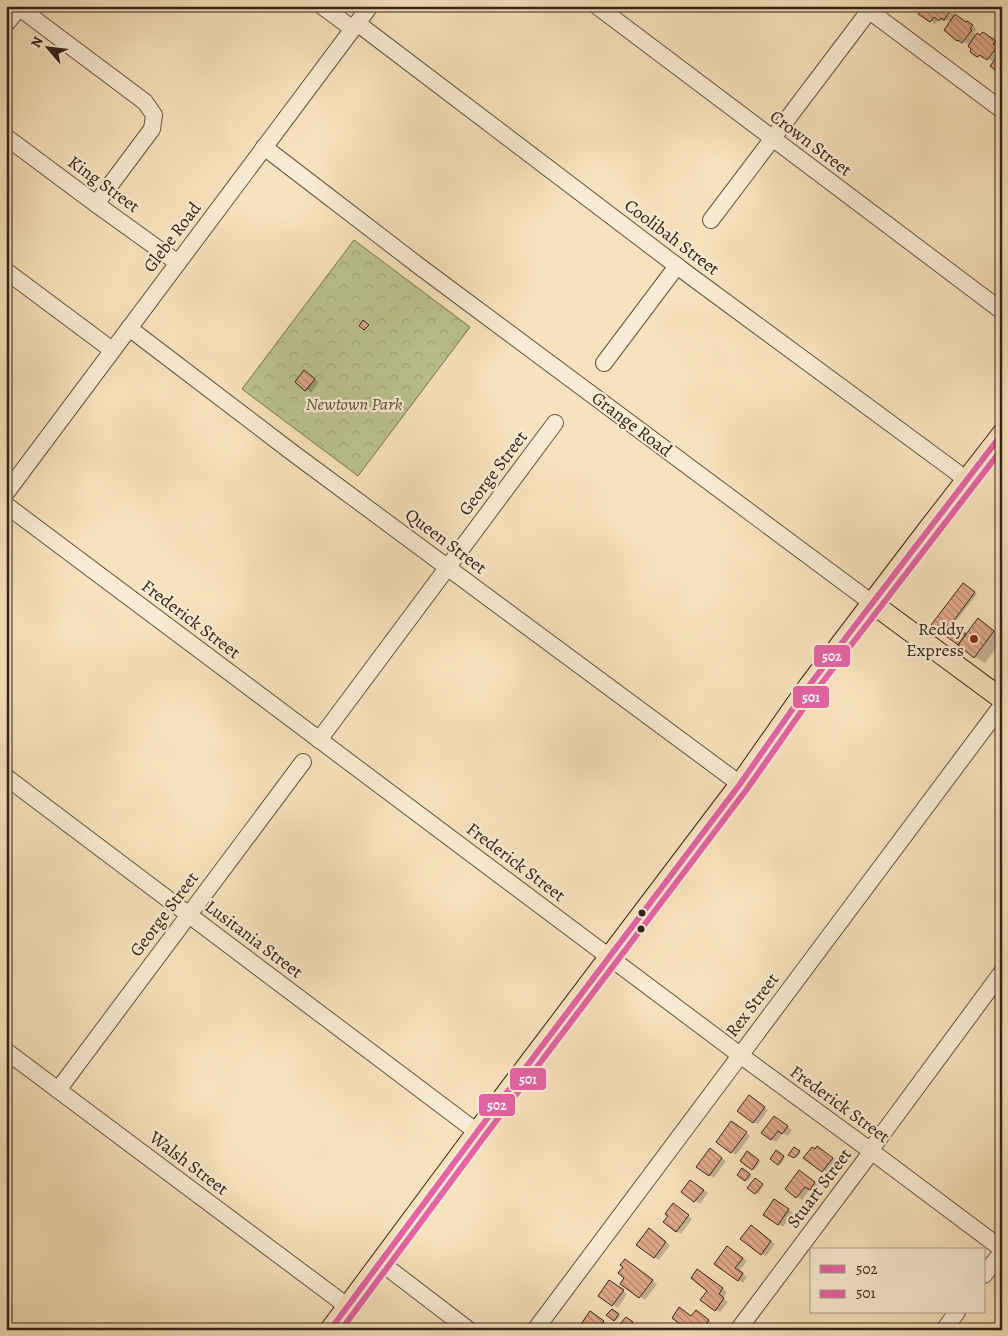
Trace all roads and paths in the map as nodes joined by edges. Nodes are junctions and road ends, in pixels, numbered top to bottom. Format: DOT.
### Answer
graph roads {
  1 [pos="322,6"];
  2 [pos="370,6"];
  3 [pos="597,6"];
  4 [pos="18,7"];
  5 [pos="866,9"];
  6 [pos="6,24"];
  7 [pos="355,26"];
  8 [pos="1002,110"];
  9 [pos="6,137"];
  10 [pos="773,139"];
  11 [pos="264,147"];
  12 [pos="96,204"];
  13 [pos="711,220"];
  14 [pos="178,263"];
  15 [pos="677,266"];
  16 [pos="6,270"];
  17 [pos="1002,311"];
  18 [pos="129,328"];
  19 [pos="112,350"];
  20 [pos="604,363"];
  21 [pos="556,423"];
  22 [pos="1002,434"];
  23 [pos="966,480"];
  24 [pos="6,493"];
  25 [pos="6,505"];
  26 [pos="448,567"];
  27 [pos="872,603"];
  28 [pos="1002,699"];
  29 [pos="1002,705"];
  30 [pos="319,740"];
  31 [pos="303,762"];
  32 [pos="6,778"];
  33 [pos="740,784"];
  34 [pos="189,915"];
  35 [pos="609,957"];
  36 [pos="1002,972"];
  37 [pos="6,1051"];
  38 [pos="740,1055"];
  39 [pos="58,1090"];
  40 [pos="477,1132"];
  41 [pos="871,1151"];
  42 [pos="1002,1251"];
  43 [pos="380,1262"];
  44 [pos="986,1272"];
  45 [pos="348,1306"];
  46 [pos="956,1314"];
  47 [pos="330,1330"];
  48 [pos="469,1330"];
  49 [pos="535,1330"];
  50 [pos="738,1330"];
  51 [pos="944,1330"];
  1 -- 7 [label="street, Coolibah Street"];
  2 -- 7 [label="street, Glebe Road"];
  3 -- 10 [label="street, Crown Street"];
  4 -- 6 [label="street"];
  4 -- 12 [label="street"];
  5 -- 8 [label="street"];
  5 -- 10 [label="street"];
  7 -- 11 [label="street, Glebe Road"];
  7 -- 15 [label="street, Coolibah Street"];
  9 -- 12 [label="street, King Street"];
  10 -- 13 [label="street"];
  10 -- 17 [label="street, Crown Street"];
  11 -- 14 [label="street, Glebe Road"];
  11 -- 27 [label="street, Grange Road"];
  12 -- 14 [label="street, King Street"];
  14 -- 18 [label="street, Glebe Road"];
  15 -- 20 [label="street"];
  15 -- 23 [label="street, Coolibah Street"];
  16 -- 19 [label="street"];
  18 -- 19 [label="street, Glebe Road"];
  18 -- 26 [label="street, Queen Street"];
  19 -- 24 [label="street, Glebe Road"];
  21 -- 26 [label="street, George Street"];
  22 -- 23 [label="main road"];
  23 -- 27 [label="main road"];
  25 -- 30 [label="street, Frederick Street"];
  26 -- 30 [label="street, George Street"];
  26 -- 33 [label="street, Queen Street"];
  27 -- 28 [label="main road, Grange Road"];
  27 -- 33 [label="main road"];
  29 -- 38 [label="street, Rex Street"];
  30 -- 35 [label="street, Frederick Street"];
  31 -- 34 [label="street, George Street"];
  32 -- 34 [label="street, Lusitania Street"];
  33 -- 35 [label="main road"];
  34 -- 39 [label="street, George Street"];
  34 -- 40 [label="street, Lusitania Street"];
  35 -- 38 [label="street, Frederick Street"];
  35 -- 40 [label="main road"];
  36 -- 41 [label="street, Stuart Street"];
  37 -- 39 [label="street, Walsh Street"];
  38 -- 41 [label="street, Frederick Street"];
  38 -- 49 [label="street, Rex Street"];
  39 -- 45 [label="street, Walsh Street"];
  40 -- 43 [label="main road"];
  41 -- 42 [label="street, Frederick Street"];
  41 -- 50 [label="street, Stuart Street"];
  42 -- 44 [label="street"];
  43 -- 45 [label="main road"];
  43 -- 48 [label="street"];
  45 -- 47 [label="main road"];
  46 -- 51 [label="street"];
}
